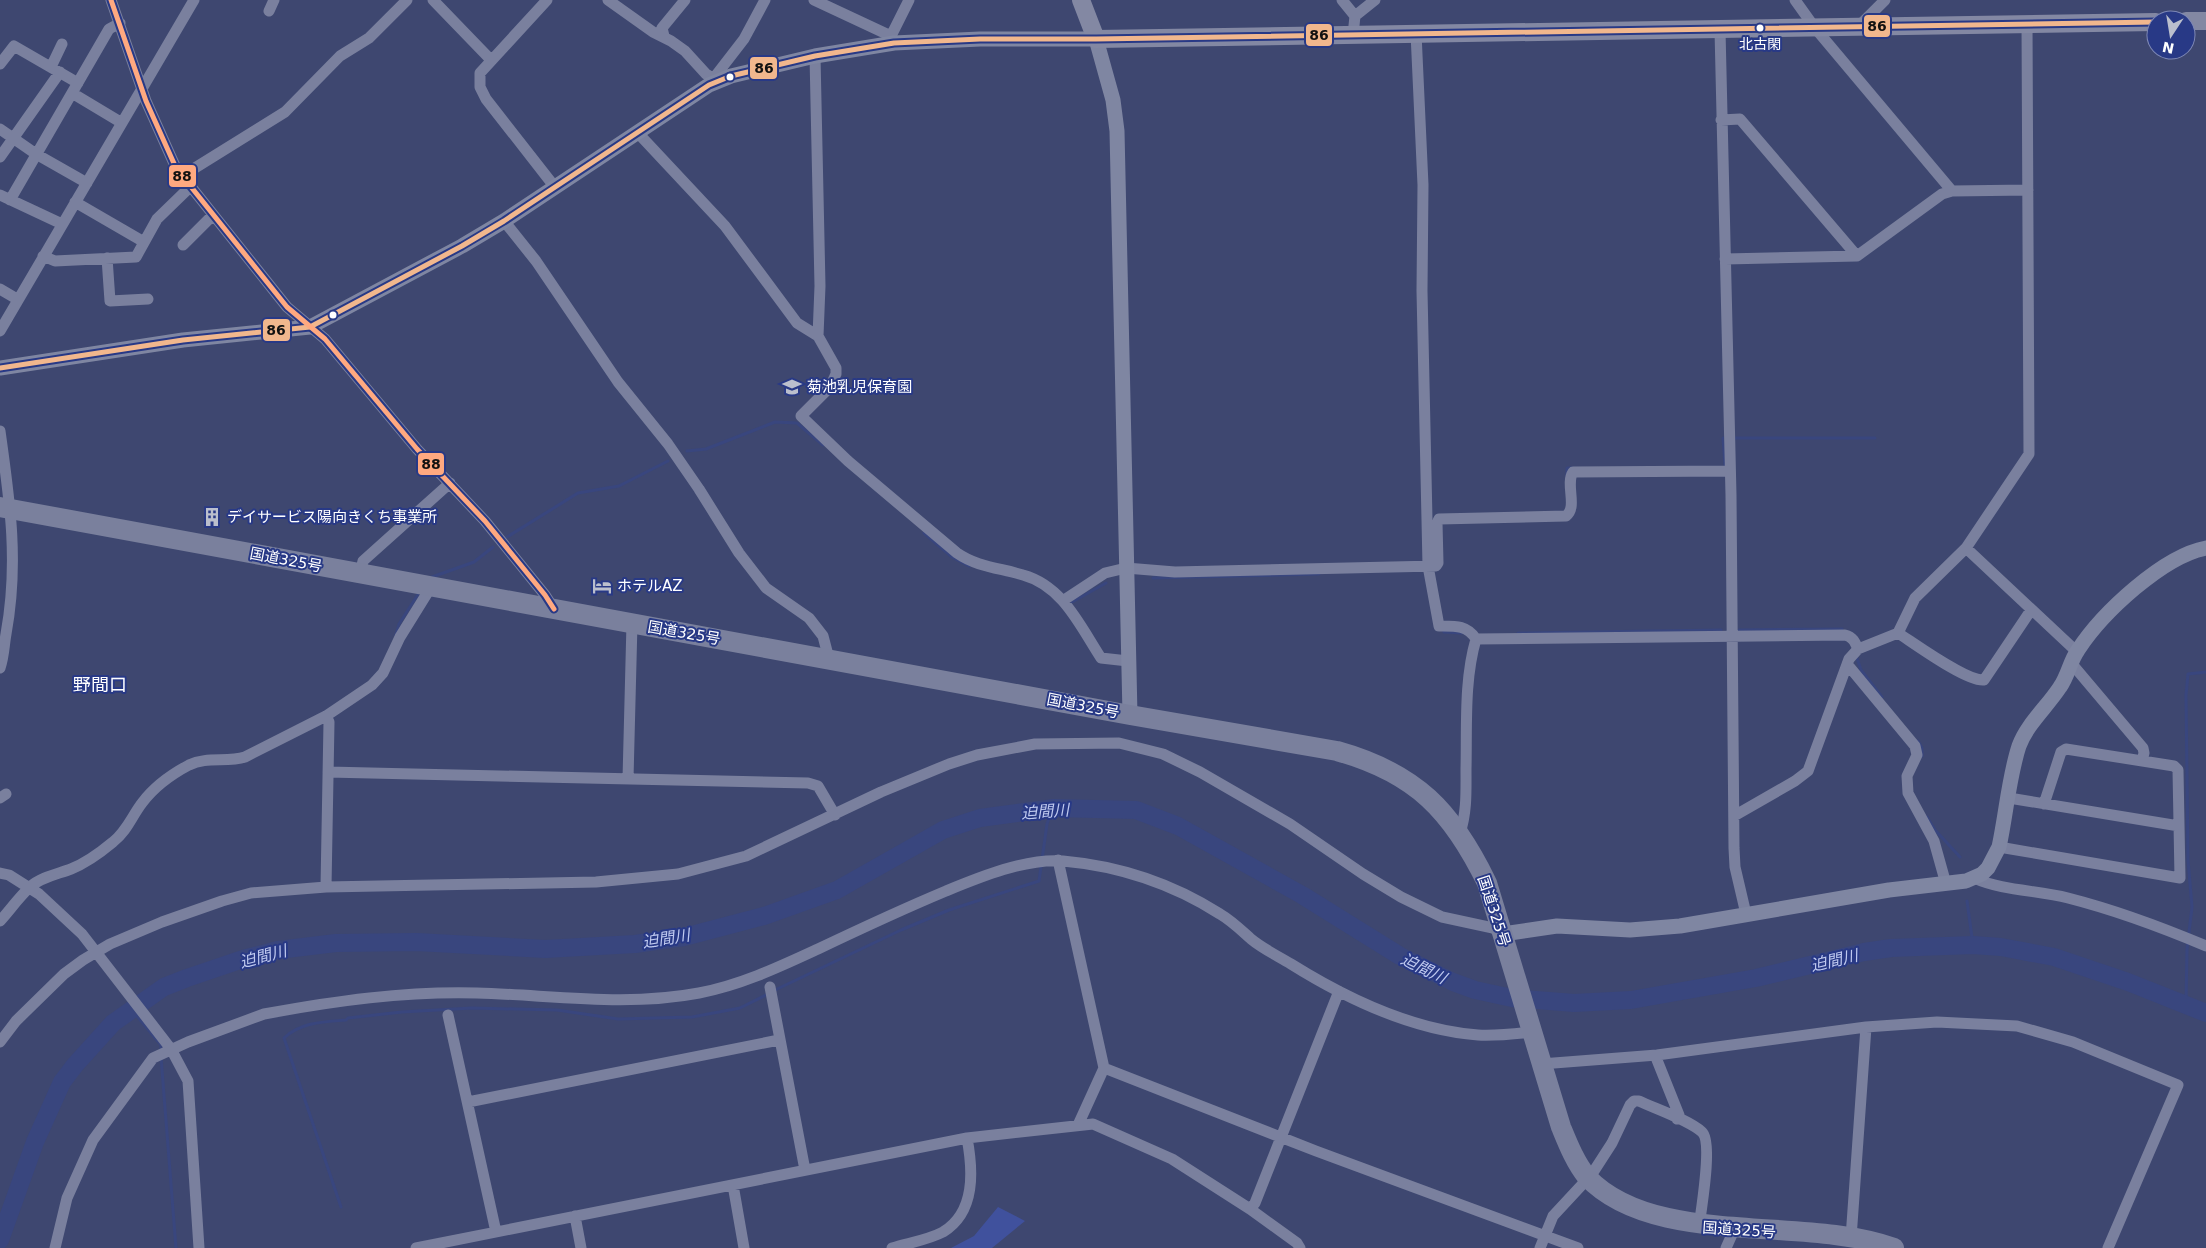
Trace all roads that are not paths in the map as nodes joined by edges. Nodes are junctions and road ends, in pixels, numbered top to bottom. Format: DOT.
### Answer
graph roads {
  1 [pos="112,0"];
  2 [pos="194,0"];
  3 [pos="274,0"];
  4 [pos="407,0"];
  5 [pos="433,0"];
  6 [pos="547,0"];
  7 [pos="608,0"];
  8 [pos="685,0"];
  9 [pos="765,0"];
  10 [pos="814,0"];
  11 [pos="909,0"];
  12 [pos="1081,0"];
  13 [pos="1342,0"];
  14 [pos="1375,0"];
  15 [pos="1794,0"];
  16 [pos="1885,0"];
  17 [pos="269,11"];
  18 [pos="1355,16"];
  19 [pos="2146,22"];
  20 [pos="120,23"];
  21 [pos="2027,24"];
  22 [pos="1859,26"];
  23 [pos="1814,28"];
  24 [pos="1720,30"];
  25 [pos="1416,34"];
  26 [pos="1353,35"];
  27 [pos="664,36"];
  28 [pos="1096,39"];
  29 [pos="892,40"];
  30 [pos="62,44"];
  31 [pos="815,56"];
  32 [pos="491,60"];
  33 [pos="0,64"];
  34 [pos="55,70"];
  35 [pos="711,82"];
  36 [pos="78,83"];
  37 [pos="142,89"];
  38 [pos="72,93"];
  39 [pos="1721,120"];
  40 [pos="122,123"];
  41 [pos="0,129"];
  42 [pos="637,132"];
  43 [pos="13,138"];
  44 [pos="36,154"];
  45 [pos="0,157"];
  46 [pos="182,176"];
  47 [pos="87,183"];
  48 [pos="554,186"];
  49 [pos="190,187"];
  50 [pos="1952,190"];
  51 [pos="2028,190"];
  52 [pos="3,199"];
  53 [pos="75,202"];
  54 [pos="213,215"];
  55 [pos="504,221"];
  56 [pos="62,224"];
  57 [pos="144,242"];
  58 [pos="183,245"];
  59 [pos="43,256"];
  60 [pos="1857,256"];
  61 [pos="107,258"];
  62 [pos="1725,259"];
  63 [pos="0,289"];
  64 [pos="17,299"];
  65 [pos="148,299"];
  66 [pos="310,327"];
  67 [pos="0,331"];
  68 [pos="818,336"];
  69 [pos="0,368"];
  70 [pos="0,431"];
  71 [pos="1730,471"];
  72 [pos="450,483"];
  73 [pos="6,508"];
  74 [pos="1966,548"];
  75 [pos="2206,548"];
  76 [pos="1428,566"];
  77 [pos="1126,568"];
  78 [pos="360,574"];
  79 [pos="431,587"];
  80 [pos="1064,600"];
  81 [pos="554,609"];
  82 [pos="2031,610"];
  83 [pos="632,623"];
  84 [pos="1898,633"];
  85 [pos="1731,636"];
  86 [pos="1476,639"];
  87 [pos="1858,649"];
  88 [pos="2074,658"];
  89 [pos="829,659"];
  90 [pos="1128,661"];
  91 [pos="1847,664"];
  92 [pos="0,668"];
  93 [pos="1130,715"];
  94 [pos="326,716"];
  95 [pos="2142,761"];
  96 [pos="328,772"];
  97 [pos="628,779"];
  98 [pos="2009,798"];
  99 [pos="2044,804"];
  100 [pos="835,815"];
  101 [pos="1734,816"];
  102 [pos="2179,826"];
  103 [pos="1460,834"];
  104 [pos="1999,846"];
  105 [pos="1058,860"];
  106 [pos="3,871"];
  107 [pos="1974,878"];
  108 [pos="1946,884"];
  109 [pos="30,887"];
  110 [pos="326,887"];
  111 [pos="1746,914"];
  112 [pos="0,922"];
  113 [pos="1503,934"];
  114 [pos="2206,946"];
  115 [pos="97,952"];
  116 [pos="770,987"];
  117 [pos="1339,991"];
  118 [pos="448,1015"];
  119 [pos="1866,1028"];
  120 [pos="1531,1029"];
  121 [pos="779,1040"];
  122 [pos="0,1042"];
  123 [pos="171,1050"];
  124 [pos="1657,1055"];
  125 [pos="1541,1064"];
  126 [pos="1104,1068"];
  127 [pos="468,1102"];
  128 [pos="1677,1119"];
  129 [pos="1078,1125"];
  130 [pos="1281,1137"];
  131 [pos="967,1138"];
  132 [pos="805,1170"];
  133 [pos="1587,1178"];
  134 [pos="733,1184"];
  135 [pos="1250,1209"];
  136 [pos="575,1216"];
  137 [pos="1699,1228"];
  138 [pos="496,1232"];
  139 [pos="1545,1235"];
  140 [pos="1851,1238"];
  141 [pos="1730,1239"];
  142 [pos="55,1248"];
  143 [pos="200,1248"];
  144 [pos="416,1248"];
  145 [pos="582,1248"];
  146 [pos="744,1248"];
  147 [pos="892,1248"];
  148 [pos="1300,1248"];
  149 [pos="1540,1248"];
  150 [pos="1578,1248"];
  151 [pos="1894,1248"];
  152 [pos="2108,1248"];
  1 -- 20 [label="street"];
  2 -- 37 [label="street"];
  3 -- 17 [label="street"];
  4 -- 46 [label="street"];
  5 -- 32 [label="street"];
  6 -- 32 [label="street"];
  7 -- 27 [label="street"];
  8 -- 27 [label="street"];
  9 -- 35 [label="street"];
  10 -- 29 [label="street"];
  11 -- 29 [label="street"];
  12 -- 28 [label="main road"];
  13 -- 18 [label="street"];
  14 -- 18 [label="street"];
  15 -- 23 [label="street"];
  16 -- 22 [label="street"];
  18 -- 26 [label="street"];
  19 -- 21 [label="main road"];
  20 -- 36 [label="street"];
  20 -- 37 [label="street"];
  21 -- 22 [label="main road"];
  21 -- 51 [label="street"];
  22 -- 23 [label="main road"];
  23 -- 24 [label="main road"];
  23 -- 50 [label="street"];
  24 -- 25 [label="main road"];
  24 -- 39 [label="street"];
  25 -- 26 [label="main road"];
  25 -- 76 [label="street"];
  26 -- 28 [label="main road"];
  27 -- 35 [label="street"];
  28 -- 29 [label="street"];
  28 -- 77 [label="street"];
  29 -- 31 [label="street"];
  30 -- 34 [label="street"];
  31 -- 35 [label="street"];
  31 -- 68 [label="street"];
  32 -- 48 [label="street"];
  33 -- 34 [label="street"];
  34 -- 36 [label="street"];
  34 -- 43 [label="street"];
  35 -- 42 [label="street"];
  36 -- 38 [label="street"];
  37 -- 40 [label="street"];
  37 -- 46 [label="street"];
  38 -- 40 [label="street"];
  38 -- 44 [label="street"];
  39 -- 60 [label="street"];
  39 -- 62 [label="street"];
  40 -- 47 [label="street"];
  41 -- 43 [label="street"];
  42 -- 48 [label="street"];
  42 -- 68 [label="street"];
  43 -- 44 [label="street"];
  43 -- 45 [label="street"];
  44 -- 47 [label="street"];
  44 -- 52 [label="street"];
  46 -- 49 [label="street"];
  47 -- 53 [label="street"];
  48 -- 55 [label="street"];
  49 -- 54 [label="street"];
  49 -- 57 [label="street"];
  50 -- 51 [label="street"];
  50 -- 60 [label="street"];
  51 -- 74 [label="street"];
  52 -- 56 [label="street"];
  53 -- 56 [label="street"];
  53 -- 57 [label="street"];
  54 -- 58 [label="street"];
  54 -- 66 [label="street"];
  55 -- 66 [label="street"];
  55 -- 89 [label="street"];
  56 -- 59 [label="street"];
  57 -- 61 [label="street"];
  59 -- 61 [label="street"];
  59 -- 64 [label="street"];
  60 -- 62 [label="street"];
  61 -- 65 [label="street"];
  62 -- 71 [label="street"];
  63 -- 64 [label="street"];
  64 -- 67 [label="street"];
  66 -- 69 [label="street"];
  66 -- 72 [label="street"];
  68 -- 80 [label="street"];
  70 -- 73 [label="street"];
  71 -- 76 [label="street"];
  71 -- 85 [label="street"];
  72 -- 78 [label="street"];
  72 -- 81 [label="street"];
  73 -- 78 [label="highway, 国道325号"];
  73 -- 92 [label="street"];
  74 -- 82 [label="street"];
  74 -- 84 [label="street"];
  75 -- 88 [label="street"];
  76 -- 77 [label="street"];
  76 -- 86 [label="street"];
  77 -- 80 [label="street"];
  77 -- 90 [label="street"];
  78 -- 79 [label="highway, 国道325号"];
  79 -- 81 [label="highway, 国道325号"];
  79 -- 94 [label="street"];
  80 -- 90 [label="street"];
  81 -- 83 [label="highway, 国道325号"];
  82 -- 84 [label="street"];
  82 -- 88 [label="street"];
  83 -- 89 [label="highway, 国道325号"];
  83 -- 97 [label="street"];
  84 -- 87 [label="street"];
  85 -- 86 [label="street"];
  85 -- 87 [label="street"];
  85 -- 101 [label="street"];
  86 -- 103 [label="street"];
  87 -- 91 [label="street"];
  88 -- 95 [label="street"];
  88 -- 98 [label="street"];
  89 -- 93 [label="highway, 国道325号"];
  90 -- 93 [label="street"];
  91 -- 101 [label="street"];
  91 -- 108 [label="street"];
  93 -- 103 [label="highway, 国道325号"];
  94 -- 96 [label="street"];
  94 -- 109 [label="street"];
  95 -- 99 [label="street"];
  95 -- 102 [label="street"];
  96 -- 97 [label="street"];
  96 -- 110 [label="street"];
  97 -- 100 [label="street"];
  98 -- 99 [label="street"];
  98 -- 104 [label="street"];
  99 -- 102 [label="street"];
  100 -- 110 [label="street"];
  100 -- 113 [label="street"];
  101 -- 111 [label="street"];
  102 -- 104 [label="street"];
  103 -- 113 [label="highway, 国道325号"];
  104 -- 107 [label="street"];
  105 -- 117 [label="street"];
  105 -- 123 [label="street"];
  105 -- 126 [label="street"];
  106 -- 109 [label="street"];
  107 -- 108 [label="street"];
  107 -- 114 [label="street"];
  108 -- 111 [label="street"];
  109 -- 112 [label="street"];
  109 -- 115 [label="street"];
  110 -- 115 [label="street"];
  111 -- 113 [label="street"];
  113 -- 120 [label="highway, 国道325号"];
  115 -- 122 [label="street"];
  115 -- 123 [label="street"];
  116 -- 121 [label="street"];
  117 -- 120 [label="street"];
  117 -- 130 [label="street"];
  118 -- 127 [label="street"];
  119 -- 124 [label="street"];
  119 -- 140 [label="street"];
  119 -- 152 [label="street"];
  120 -- 125 [label="highway, 国道325号"];
  121 -- 127 [label="street"];
  121 -- 132 [label="street"];
  123 -- 142 [label="street"];
  123 -- 143 [label="street"];
  124 -- 125 [label="street"];
  124 -- 128 [label="street"];
  125 -- 133 [label="highway, 国道325号"];
  126 -- 129 [label="street"];
  126 -- 130 [label="street"];
  127 -- 138 [label="street"];
  128 -- 133 [label="street"];
  128 -- 137 [label="street"];
  129 -- 131 [label="street"];
  129 -- 135 [label="street"];
  130 -- 135 [label="street"];
  130 -- 139 [label="street"];
  131 -- 132 [label="street"];
  131 -- 147 [label="street"];
  132 -- 134 [label="street"];
  133 -- 137 [label="highway, 国道325号"];
  133 -- 139 [label="street"];
  134 -- 136 [label="street"];
  134 -- 146 [label="street"];
  135 -- 148 [label="street"];
  136 -- 138 [label="street"];
  136 -- 145 [label="street"];
  137 -- 141 [label="highway, 国道325号"];
  138 -- 144 [label="street"];
  139 -- 149 [label="street"];
  139 -- 150 [label="street"];
  140 -- 141 [label="highway, 国道325号"];
  140 -- 151 [label="highway, 国道325号"];
}
